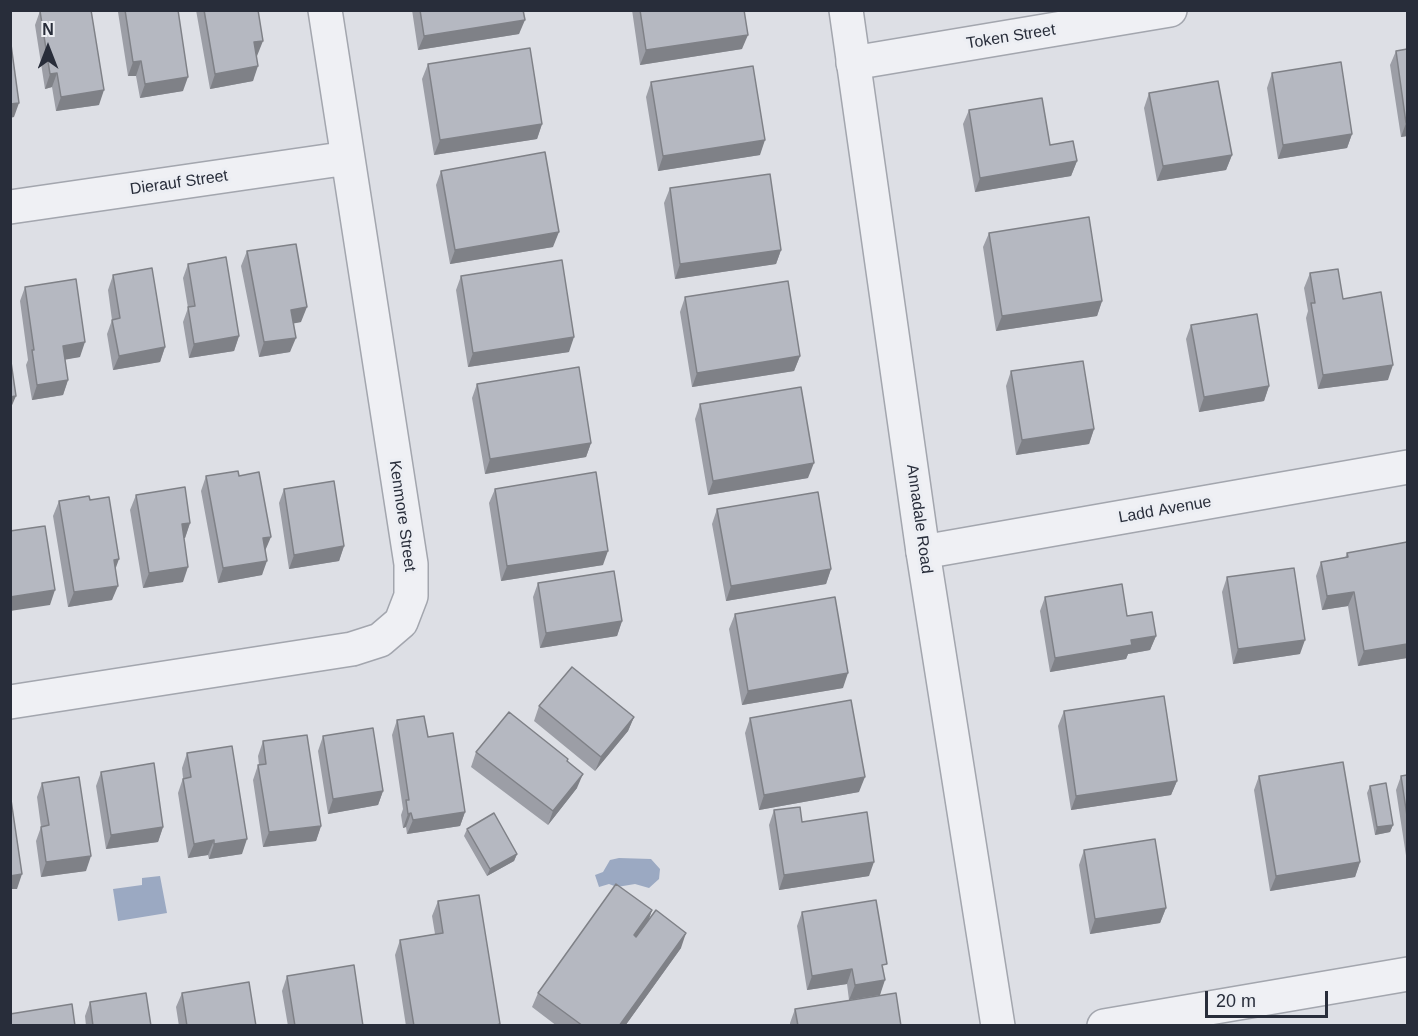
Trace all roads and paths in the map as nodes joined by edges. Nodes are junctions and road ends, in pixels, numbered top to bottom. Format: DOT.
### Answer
graph roads {
  1 [pos="325,10"];
  2 [pos="846,10"];
  3 [pos="1170,10"];
  4 [pos="853,63"];
  5 [pos="348,158"];
  6 [pos="10,207"];
  7 [pos="1407,467"];
  8 [pos="923,552"];
  9 [pos="10,702"];
  10 [pos="1407,974"];
  11 [pos="998,1026"];
  12 [pos="1104,1026"];
  1 -- 5 [label="street, Kenmore Street"];
  2 -- 4 [label="street, Annadale Road"];
  3 -- 4 [label="street, Token Street"];
  4 -- 8 [label="street, Annadale Road"];
  5 -- 6 [label="street, Dierauf Street"];
  5 -- 9 [label="street, Kenmore Street"];
  7 -- 8 [label="street, Ladd Avenue"];
  8 -- 11 [label="street, Annadale Road"];
  10 -- 12 [label="street"];
}
